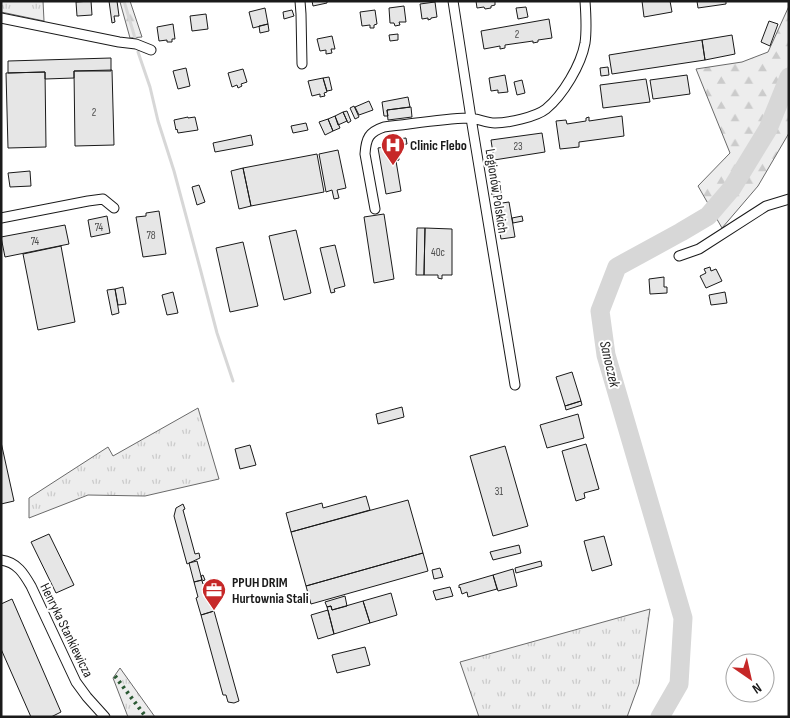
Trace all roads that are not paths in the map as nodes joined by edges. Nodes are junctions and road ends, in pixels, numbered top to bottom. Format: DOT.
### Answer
graph roads {
  1 [pos="300,1"];
  2 [pos="454,1"];
  3 [pos="585,1"];
  4 [pos="1,18"];
  5 [pos="151,50"];
  6 [pos="302,64"];
  7 [pos="471,118"];
  8 [pos="789,199"];
  9 [pos="114,208"];
  10 [pos="375,209"];
  11 [pos="1,218"];
  12 [pos="679,256"];
  13 [pos="515,385"];
  14 [pos="1,560"];
  15 [pos="105,717"];
  1 -- 6 [label="street"];
  2 -- 7 [label="street, Legionów Polskich"];
  3 -- 7 [label="street"];
  4 -- 5 [label="street"];
  7 -- 10 [label="street"];
  7 -- 13 [label="street, Legionów Polskich"];
  8 -- 12 [label="street"];
  9 -- 11 [label="street"];
  14 -- 15 [label="street, Henryka Stankiewicza"];
}
